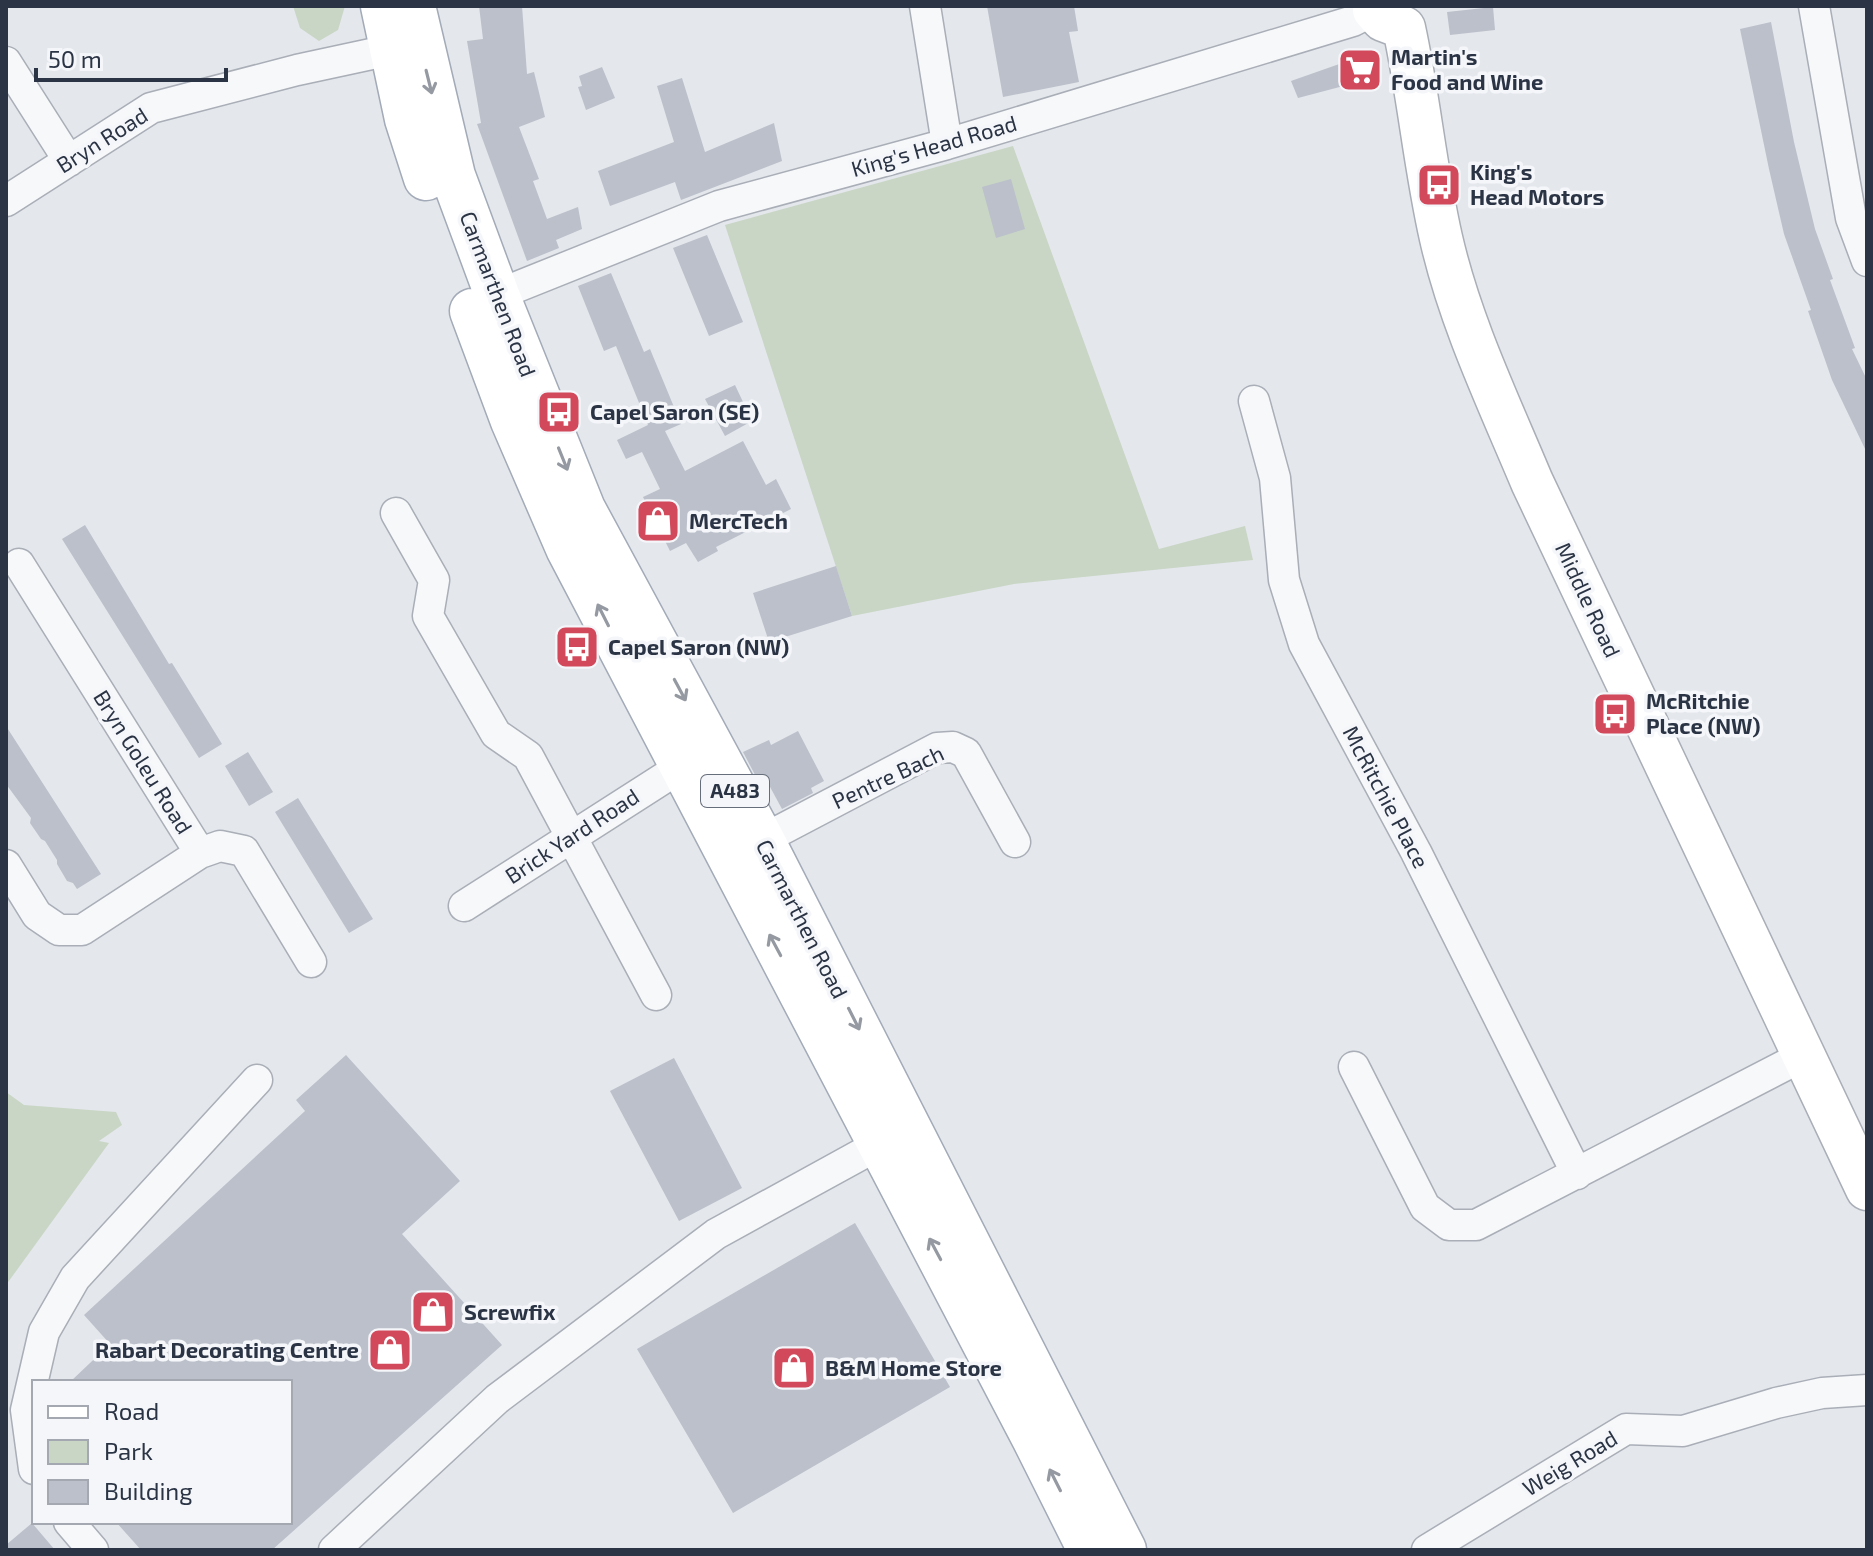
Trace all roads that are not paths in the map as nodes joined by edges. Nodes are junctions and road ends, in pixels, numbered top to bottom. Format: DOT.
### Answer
graph roads {
  1 [pos="413,6"];
  2 [pos="925,6"];
  3 [pos="1814,6"];
  4 [pos="1394,12"];
  5 [pos="386,26"];
  6 [pos="6,62"];
  7 [pos="947,144"];
  8 [pos="69,161"];
  9 [pos="6,201"];
  10 [pos="1867,261"];
  11 [pos="497,295"];
  12 [pos="1254,401"];
  13 [pos="396,513"];
  14 [pos="19,564"];
  15 [pos="681,767"];
  16 [pos="571,836"];
  17 [pos="762,840"];
  18 [pos="1015,842"];
  19 [pos="200,853"];
  20 [pos="6,865"];
  21 [pos="464,906"];
  22 [pos="311,962"];
  23 [pos="656,995"];
  24 [pos="1805,1055"];
  25 [pos="1354,1067"];
  26 [pos="257,1080"];
  27 [pos="880,1144"];
  28 [pos="1577,1174"];
  29 [pos="1867,1189"];
  30 [pos="33,1380"];
  31 [pos="32,1384"];
  32 [pos="1867,1390"];
  33 [pos="32,1454"];
  34 [pos="71,1524"];
  35 [pos="93,1550"];
  36 [pos="334,1550"];
  37 [pos="1090,1550"];
  38 [pos="1124,1550"];
  39 [pos="1427,1550"];
  1 -- 11 [label="main road, Carmarthen Road / A483, one-way"];
  2 -- 7 [label="street"];
  3 -- 10 [label="street"];
  4 -- 7 [label="street, King's Head Road"];
  4 -- 24 [label="street, Middle Road"];
  5 -- 8 [label="street, Bryn Road"];
  15 -- 5 [label="main road, Carmarthen Road / A483, one-way"];
  6 -- 8 [label="street"];
  7 -- 11 [label="street, King's Head Road"];
  8 -- 9 [label="street, Bryn Road"];
  11 -- 17 [label="main road, Carmarthen Road / A483, one-way"];
  12 -- 28 [label="street, McRitchie Place"];
  13 -- 16 [label="street"];
  14 -- 19 [label="street, Bryn Goleu Road"];
  15 -- 16 [label="street, Brick Yard Road"];
  27 -- 15 [label="main road, Carmarthen Road / A483, one-way"];
  16 -- 21 [label="street, Brick Yard Road"];
  16 -- 23 [label="street"];
  17 -- 18 [label="street, Pentre Bach"];
  17 -- 38 [label="main road, Carmarthen Road / A483, one-way"];
  19 -- 20 [label="street"];
  19 -- 22 [label="street, Bryn Goleu Road"];
  24 -- 28 [label="street"];
  24 -- 29 [label="street, Middle Road"];
  25 -- 28 [label="street"];
  26 -- 30 [label="street"];
  27 -- 36 [label="street"];
  37 -- 27 [label="main road, Carmarthen Road / A483, one-way"];
  31 -- 33 [label="street"];
  32 -- 39 [label="street, Weig Road"];
  34 -- 35 [label="street"];
}
